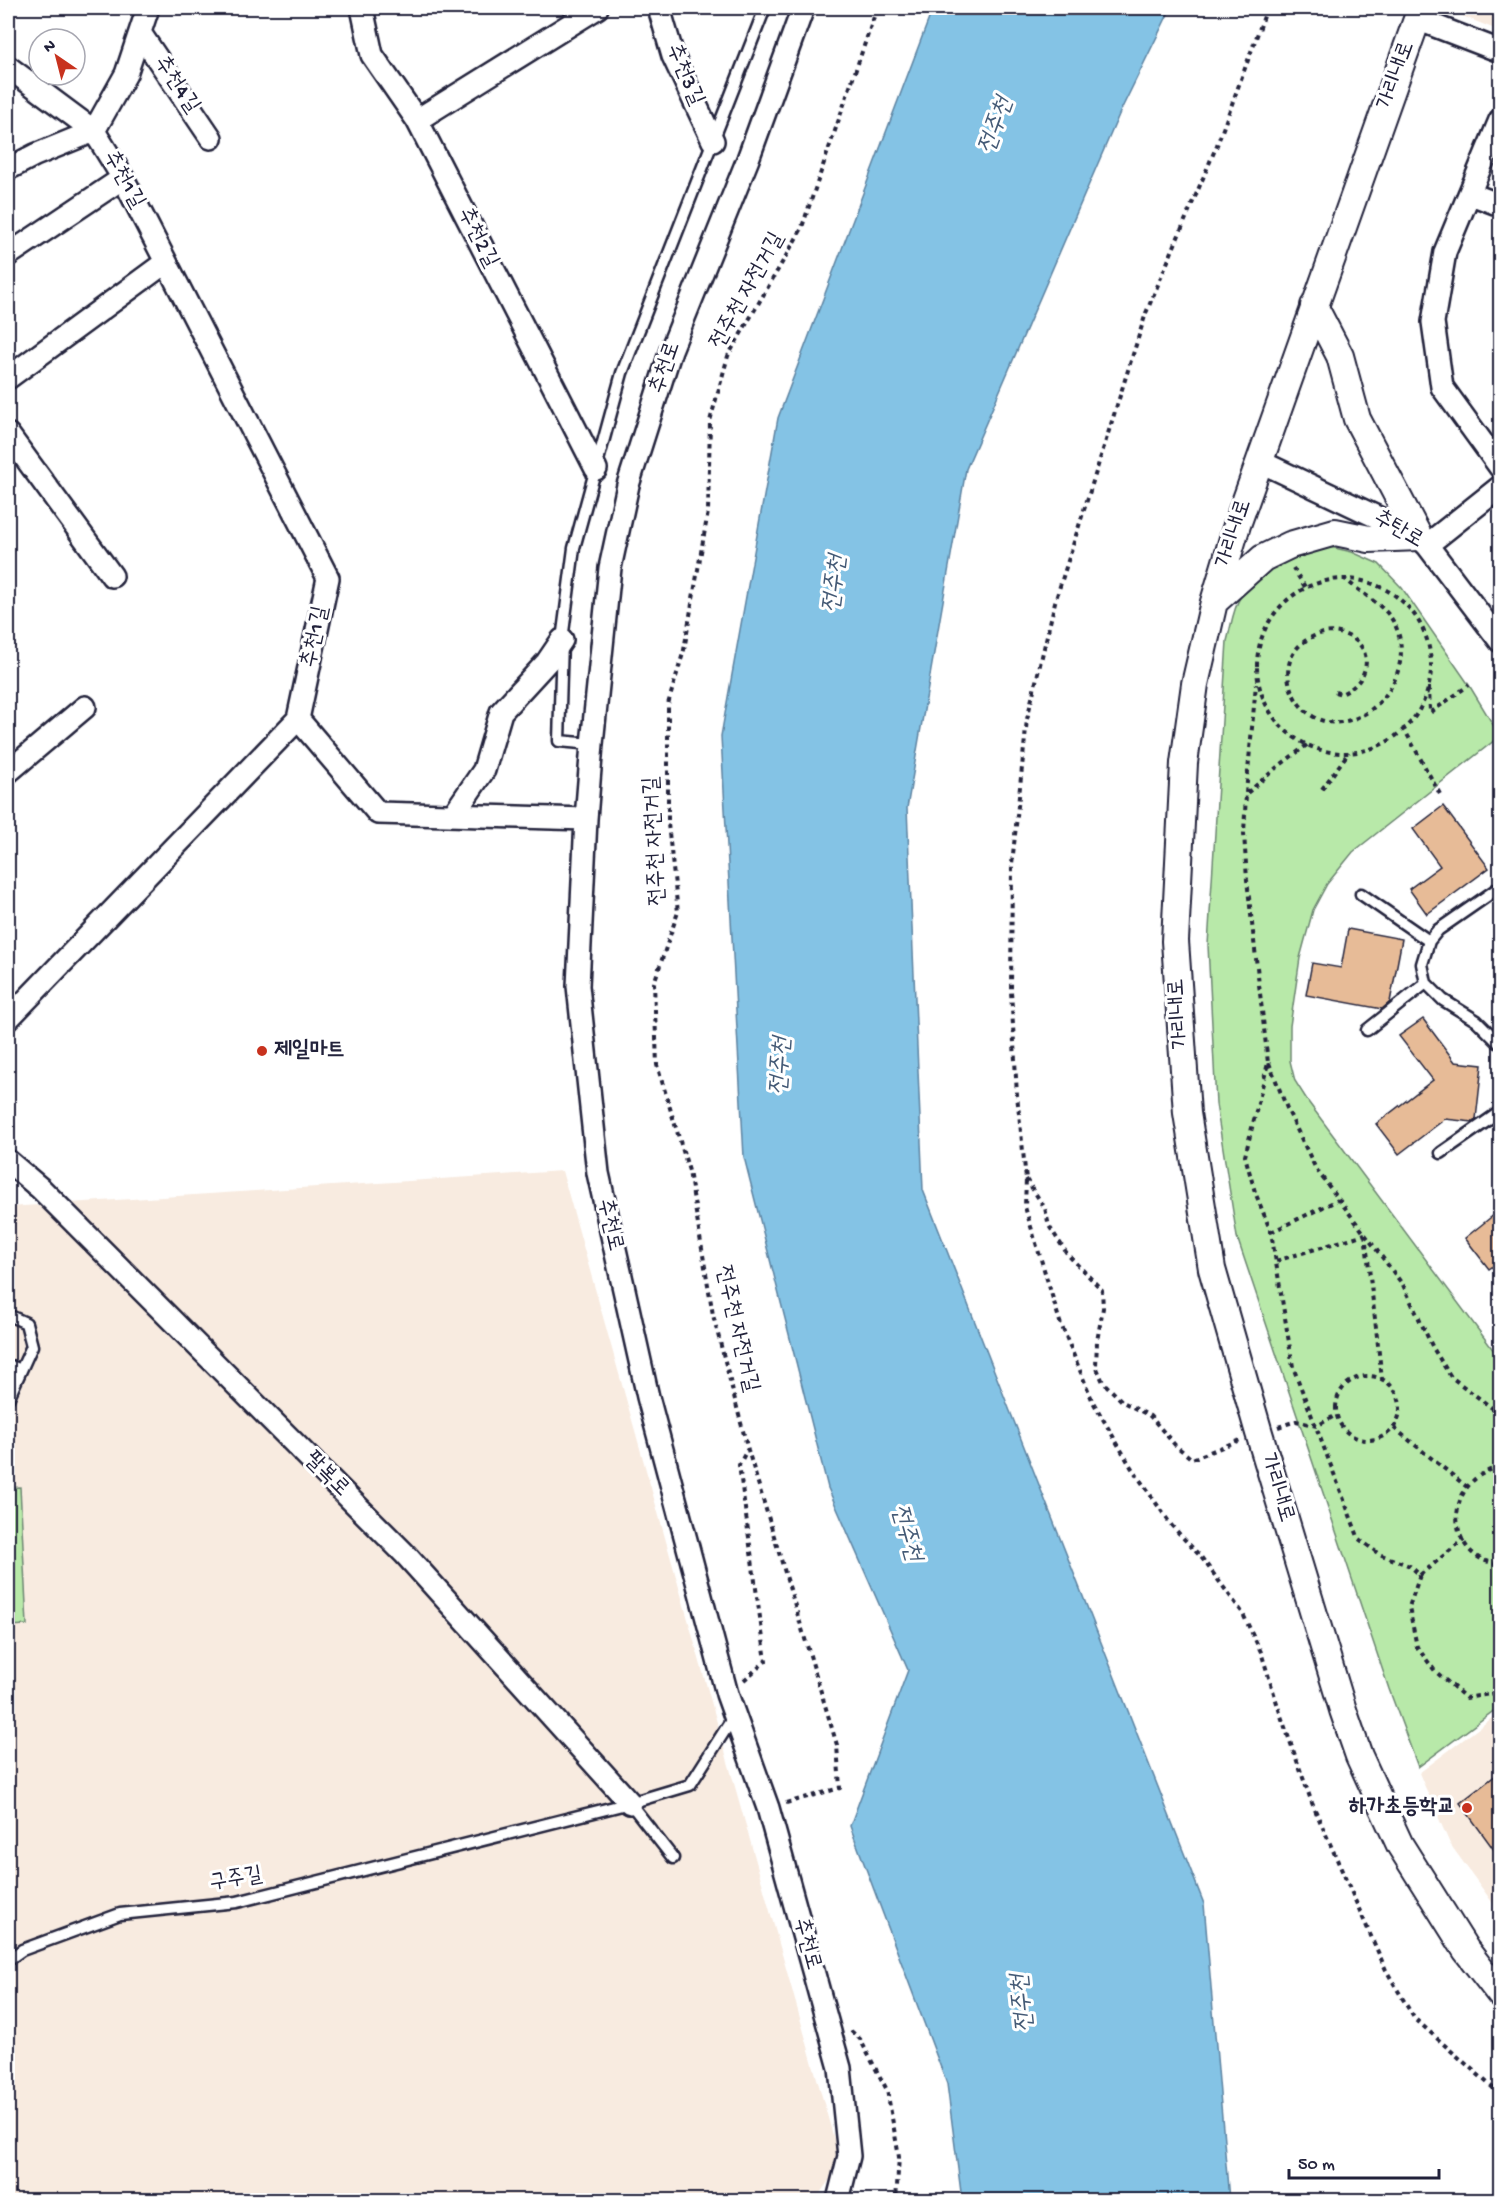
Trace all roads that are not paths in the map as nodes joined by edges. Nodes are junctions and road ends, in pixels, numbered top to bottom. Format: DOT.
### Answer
graph roads {
  1 [pos="148,8"];
  2 [pos="362,8"];
  3 [pos="597,8"];
  4 [pos="659,8"];
  5 [pos="765,8"];
  6 [pos="803,8"];
  7 [pos="1419,13"];
  8 [pos="140,33"];
  9 [pos="1500,51"];
  10 [pos="8,68"];
  11 [pos="417,120"];
  12 [pos="1500,120"];
  13 [pos="94,131"];
  14 [pos="211,138"];
  15 [pos="713,141"];
  16 [pos="8,167"];
  17 [pos="123,178"];
  18 [pos="1471,194"];
  19 [pos="1500,206"];
  20 [pos="8,255"];
  21 [pos="166,262"];
  22 [pos="1314,306"];
  23 [pos="8,378"];
  24 [pos="8,434"];
  25 [pos="1261,462"];
  26 [pos="1500,467"];
  27 [pos="596,469"];
  28 [pos="1500,487"];
  29 [pos="1423,541"];
  30 [pos="112,576"];
  31 [pos="1214,602"];
  32 [pos="562,640"];
  33 [pos="1500,641"];
  34 [pos="86,707"];
  35 [pos="298,720"];
  36 [pos="592,744"];
  37 [pos="8,772"];
  38 [pos="453,815"];
  39 [pos="586,819"];
  40 [pos="1500,888"];
  41 [pos="1360,894"];
  42 [pos="1429,940"];
  43 [pos="1426,982"];
  44 [pos="10,1011"];
  45 [pos="1367,1030"];
  46 [pos="1500,1044"];
  47 [pos="1500,1112"];
  48 [pos="1441,1153"];
  49 [pos="8,1161"];
  50 [pos="8,1315"];
  51 [pos="8,1365"];
  52 [pos="21,1370"];
  53 [pos="8,1399"];
  54 [pos="727,1694"];
  55 [pos="630,1803"];
  56 [pos="474,1841"];
  57 [pos="673,1858"];
  58 [pos="8,1960"];
  59 [pos="1500,1994"];
  60 [pos="838,2200"];
  1 -- 8 [label="street, 추천4길"];
  2 -- 11 [label="street, 추천2길"];
  3 -- 11 [label="street"];
  4 -- 15 [label="street, 추천3길"];
  5 -- 15 [label="lane, 추천로"];
  6 -- 36 [label="street, 추천로"];
  7 -- 9 [label="street"];
  7 -- 22 [label="street, 가리내로"];
  8 -- 13 [label="street, 추천4길"];
  8 -- 14 [label="street, 추천4길"];
  10 -- 13 [label="street"];
  11 -- 27 [label="street, 추천2길"];
  12 -- 18 [label="street"];
  13 -- 16 [label="street"];
  13 -- 17 [label="street, 추천1길"];
  15 -- 27 [label="lane, 추천로"];
  17 -- 20 [label="street"];
  17 -- 21 [label="street, 추천1길"];
  18 -- 19 [label="street"];
  18 -- 26 [label="street"];
  21 -- 23 [label="street"];
  21 -- 35 [label="street, 추천1길"];
  22 -- 25 [label="street, 가리내로"];
  22 -- 29 [label="street"];
  24 -- 30 [label="street"];
  25 -- 29 [label="street, 추탄로"];
  25 -- 31 [label="street, 가리내로"];
  27 -- 32 [label="lane, 추천로"];
  28 -- 29 [label="street"];
  29 -- 31 [label="street"];
  29 -- 33 [label="street, 추탄로"];
  31 -- 59 [label="street, 가리내로"];
  32 -- 36 [label="lane, 추천로"];
  32 -- 38 [label="street, 추천로"];
  34 -- 37 [label="street"];
  35 -- 38 [label="street"];
  35 -- 44 [label="street"];
  36 -- 39 [label="street, 추천로"];
  38 -- 39 [label="street"];
  39 -- 54 [label="street, 추천로"];
  40 -- 42 [label="lane"];
  41 -- 42 [label="lane"];
  42 -- 43 [label="lane"];
  43 -- 45 [label="lane"];
  43 -- 46 [label="lane"];
  47 -- 48 [label="lane"];
  49 -- 55 [label="street, 팔복로"];
  50 -- 52 [label="lane"];
  51 -- 52 [label="lane"];
  52 -- 53 [label="lane"];
  54 -- 55 [label="lane, 추천로"];
  54 -- 60 [label="street, 추천로"];
  55 -- 56 [label="lane, 추천로"];
  55 -- 57 [label="lane"];
  56 -- 58 [label="lane, 구주길"];
}
